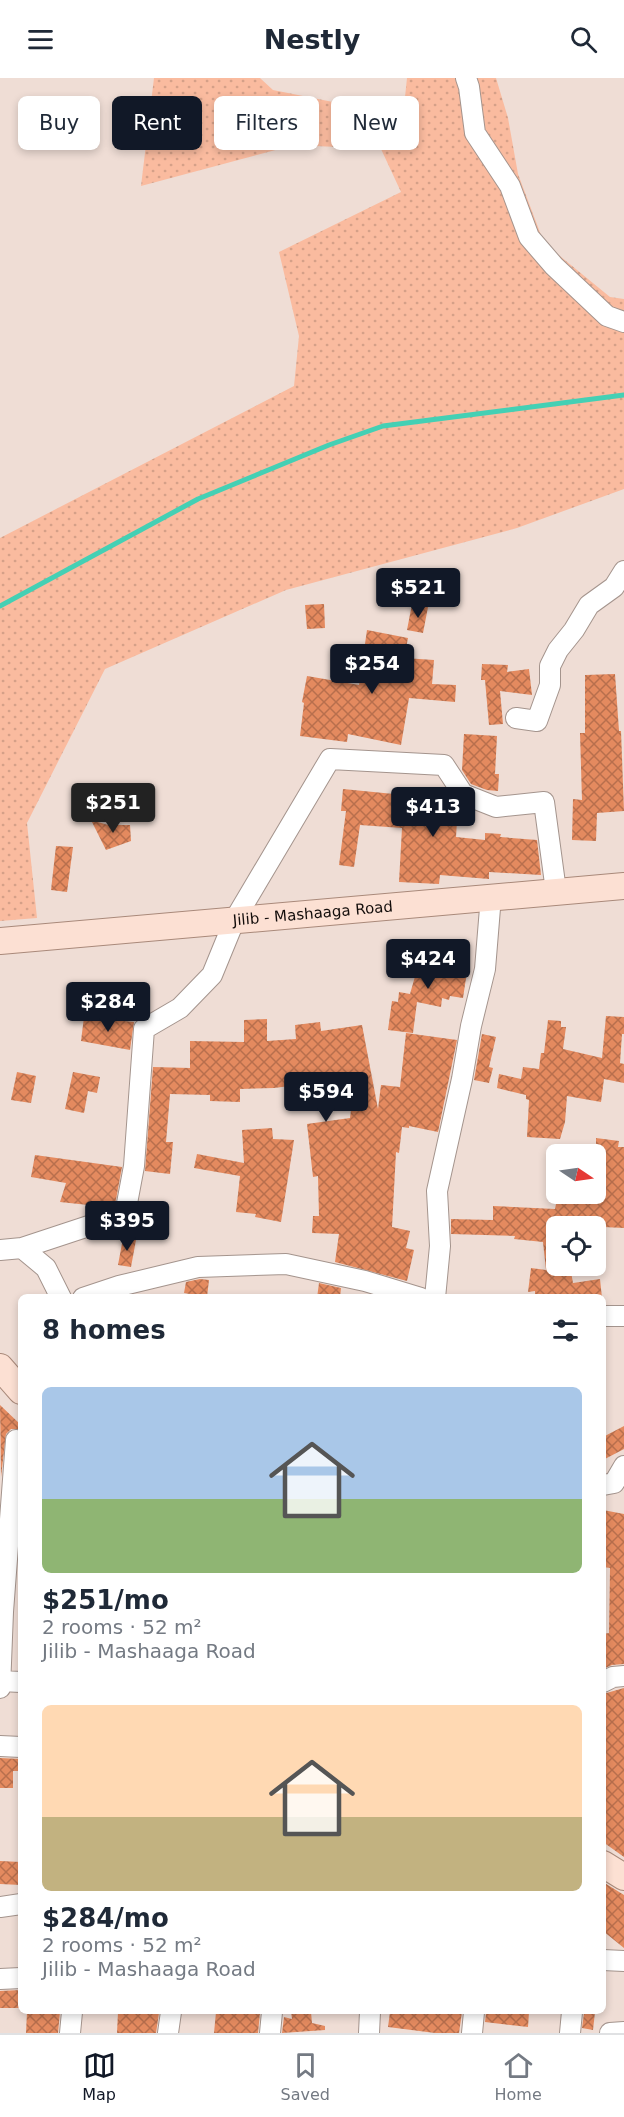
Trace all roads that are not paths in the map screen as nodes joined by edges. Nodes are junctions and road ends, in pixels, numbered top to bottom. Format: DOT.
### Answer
graph roads {
  1 [pos="466,78"];
  2 [pos="624,322"];
  3 [pos="624,571"];
  4 [pos="516,718"];
  5 [pos="624,886"];
  6 [pos="556,891"];
  7 [pos="491,896"];
  8 [pos="235,920"];
  9 [pos="0,941"];
  10 [pos="22,1248"];
  11 [pos="0,1250"];
  12 [pos="383,1292"];
  13 [pos="59,1294"];
  14 [pos="95,1294"];
  15 [pos="435,1294"];
  16 [pos="606,1316"];
  17 [pos="624,1317"];
  18 [pos="0,1367"];
  19 [pos="18,1388"];
  20 [pos="12,1439"];
  21 [pos="624,1466"];
  22 [pos="606,1484"];
  23 [pos="10,1539"];
  24 [pos="8,1612"];
  25 [pos="624,1676"];
  26 [pos="606,1680"];
  27 [pos="18,1682"];
  28 [pos="0,1683"];
  29 [pos="0,1746"];
  30 [pos="18,1747"];
  31 [pos="606,1865"];
  32 [pos="624,1877"];
  33 [pos="18,1904"];
  34 [pos="0,1907"];
  35 [pos="606,1960"];
  36 [pos="624,1961"];
  37 [pos="0,1978"];
  38 [pos="18,1978"];
  39 [pos="72,2014"];
  40 [pos="171,2014"];
  41 [pos="272,2014"];
  42 [pos="370,2014"];
  43 [pos="474,2014"];
  44 [pos="572,2014"];
  45 [pos="624,2032"];
  46 [pos="70,2033"];
  47 [pos="168,2033"];
  48 [pos="270,2033"];
  49 [pos="369,2033"];
  50 [pos="472,2033"];
  51 [pos="570,2033"];
  52 [pos="610,2033"];
  1 -- 2 [label="street"];
  3 -- 4 [label="street"];
  5 -- 6 [label="main road, Jilib - Mashaaga Road"];
  6 -- 7 [label="main road, Jilib - Mashaaga Road"];
  6 -- 8 [label="street"];
  7 -- 8 [label="main road, Jilib - Mashaaga Road"];
  7 -- 15 [label="street"];
  8 -- 9 [label="main road, Jilib - Mashaaga Road"];
  8 -- 10 [label="street"];
  10 -- 11 [label="street"];
  10 -- 13 [label="street"];
  12 -- 14 [label="street"];
  16 -- 17 [label="street"];
  18 -- 19 [label="main road"];
  20 -- 23 [label="street"];
  21 -- 22 [label="street"];
  23 -- 24 [label="street"];
  24 -- 28 [label="street"];
  25 -- 26 [label="street"];
  27 -- 28 [label="street"];
  29 -- 30 [label="street"];
  31 -- 32 [label="main road"];
  33 -- 34 [label="street"];
  35 -- 36 [label="street"];
  37 -- 38 [label="street"];
  39 -- 46 [label="street"];
  40 -- 47 [label="street"];
  41 -- 48 [label="street"];
  42 -- 49 [label="street"];
  43 -- 50 [label="street"];
  44 -- 51 [label="street"];
  45 -- 52 [label="street"];
}
